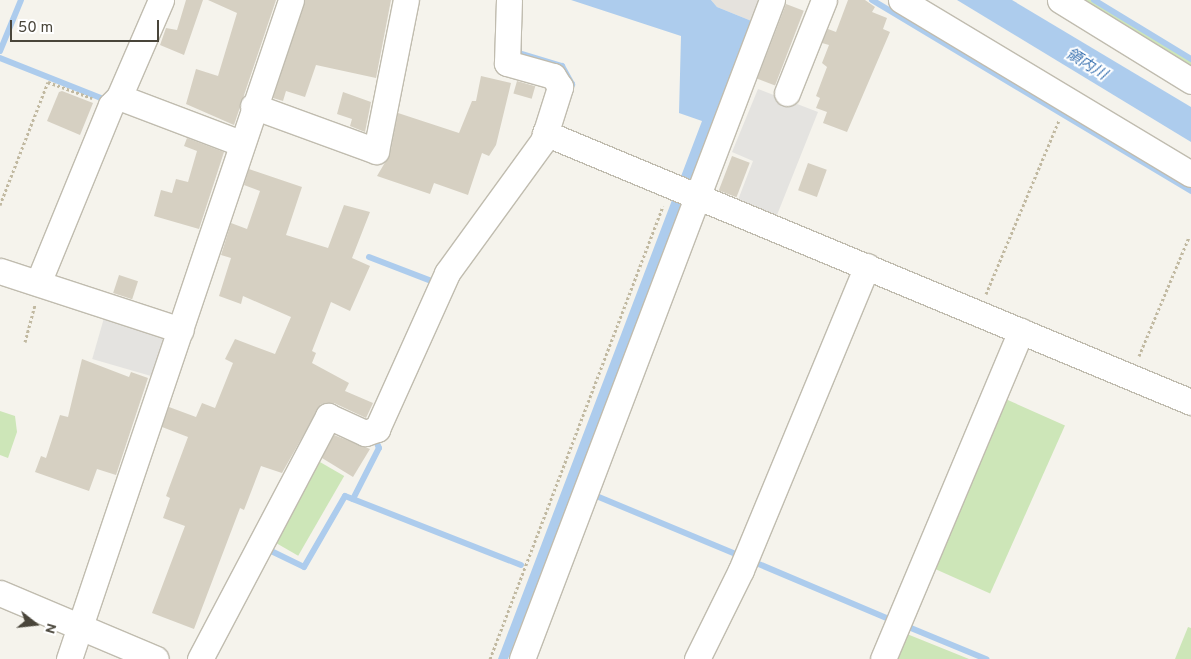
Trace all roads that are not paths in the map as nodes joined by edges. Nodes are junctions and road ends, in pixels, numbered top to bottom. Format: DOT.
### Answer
graph roads {
  1 [pos="161,0"];
  2 [pos="291,0"];
  3 [pos="406,0"];
  4 [pos="510,0"];
  5 [pos="772,0"];
  6 [pos="824,0"];
  7 [pos="901,0"];
  8 [pos="1060,0"];
  9 [pos="1191,81"];
  10 [pos="787,93"];
  11 [pos="115,101"];
  12 [pos="253,106"];
  13 [pos="545,133"];
  14 [pos="240,143"];
  15 [pos="1191,174"];
  16 [pos="684,190"];
  17 [pos="867,266"];
  18 [pos="0,271"];
  19 [pos="40,284"];
  20 [pos="181,330"];
  21 [pos="1021,331"];
  22 [pos="1191,402"];
  23 [pos="0,594"];
  24 [pos="82,628"];
  25 [pos="69,659"];
  26 [pos="156,659"];
  27 [pos="200,659"];
  28 [pos="522,659"];
  29 [pos="697,659"];
  30 [pos="884,659"];
  1 -- 11 [label="street"];
  2 -- 12 [label="street"];
  3 -- 12 [label="street"];
  4 -- 13 [label="street"];
  5 -- 16 [label="street"];
  6 -- 10 [label="street"];
  7 -- 15 [label="street"];
  8 -- 9 [label="street"];
  11 -- 14 [label="street"];
  11 -- 19 [label="street"];
  12 -- 14 [label="street"];
  13 -- 16 [label="street"];
  13 -- 27 [label="street"];
  14 -- 20 [label="street"];
  16 -- 17 [label="street"];
  16 -- 28 [label="street"];
  17 -- 21 [label="street"];
  17 -- 29 [label="street"];
  18 -- 19 [label="street"];
  19 -- 20 [label="street"];
  20 -- 24 [label="street"];
  21 -- 22 [label="street"];
  21 -- 30 [label="street"];
  23 -- 24 [label="street"];
  24 -- 25 [label="street"];
  24 -- 26 [label="street"];
}
